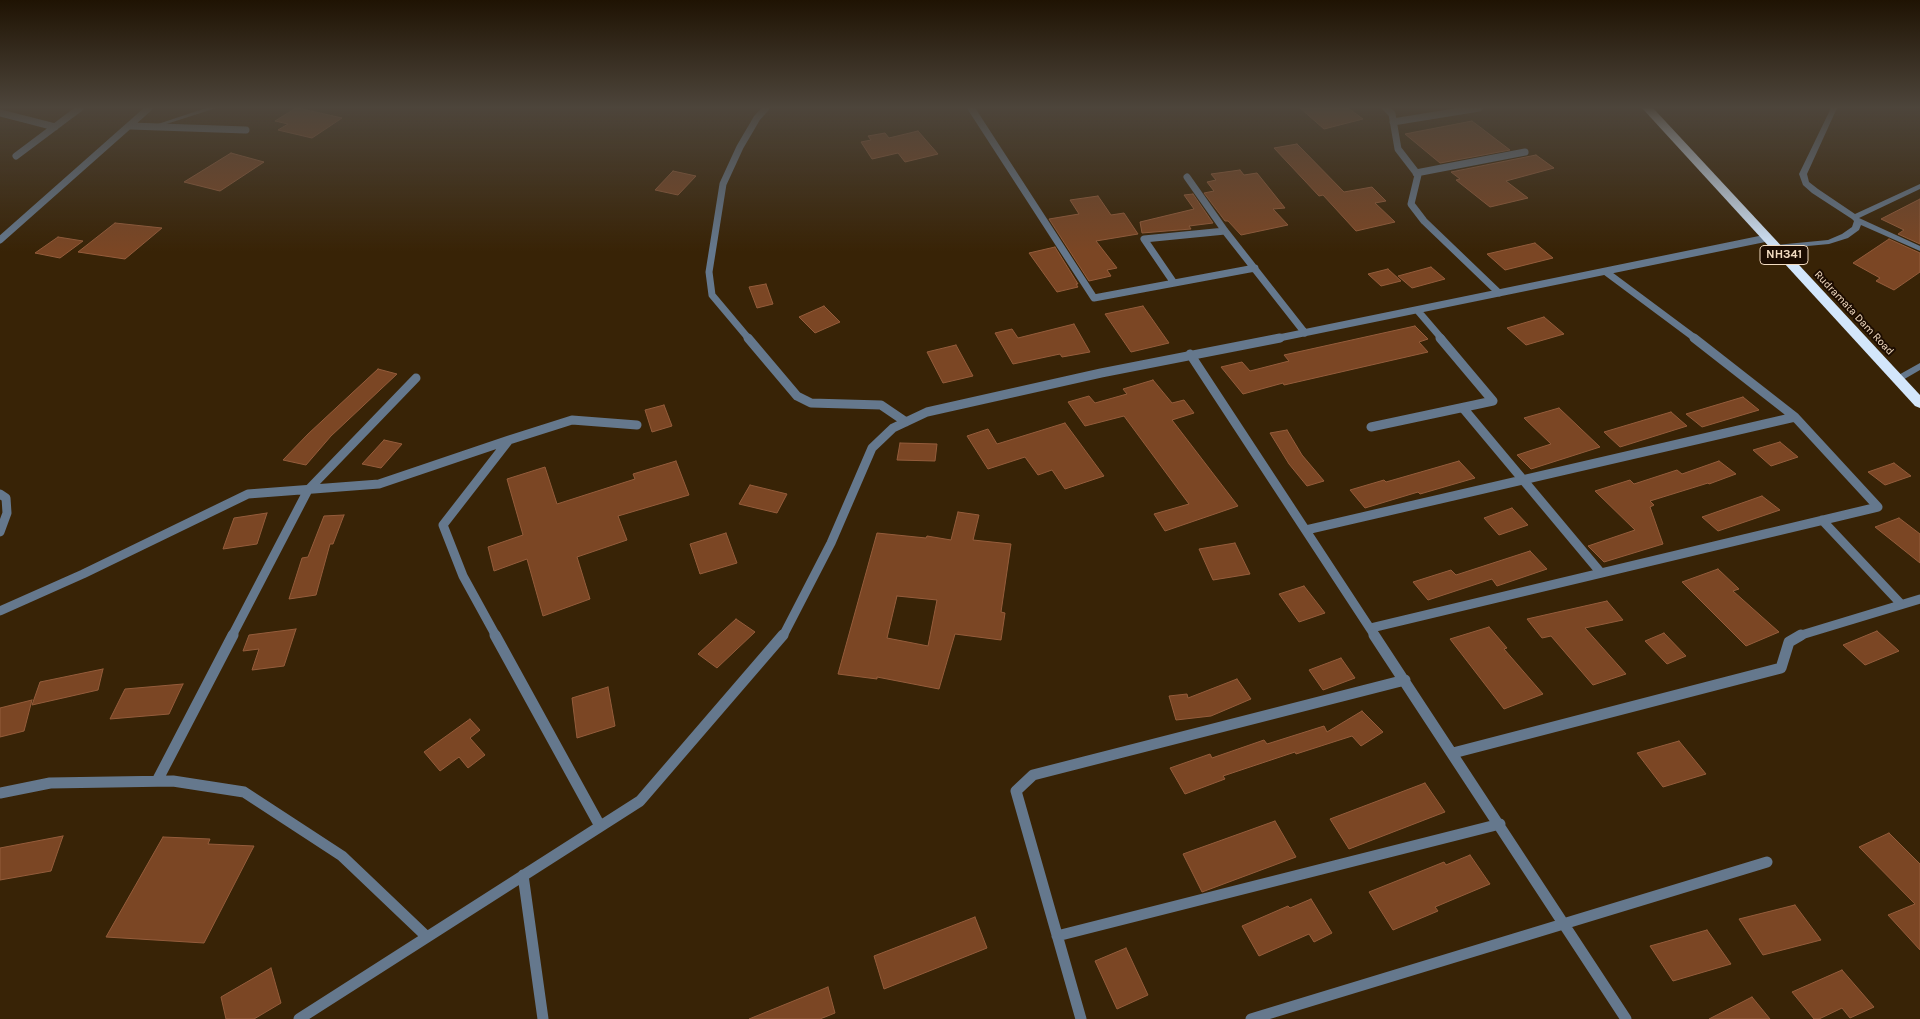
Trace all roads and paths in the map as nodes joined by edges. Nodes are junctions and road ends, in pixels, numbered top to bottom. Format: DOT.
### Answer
graph roads {
  1 [pos="97,156"];
  2 [pos="736,156"];
  3 [pos="1003,156"];
  4 [pos="1403,156"];
  5 [pos="1507,156"];
  6 [pos="1691,156"];
  7 [pos="1812,156"];
  8 [pos="1416,173"];
  9 [pos="1187,177"];
  10 [pos="1920,186"];
  11 [pos="1856,219"];
  12 [pos="1225,230"];
  13 [pos="0,240"];
  14 [pos="1772,242"];
  15 [pos="1920,249"];
  16 [pos="1254,268"];
  17 [pos="1606,272"];
  18 [pos="1174,283"];
  19 [pos="1499,293"];
  20 [pos="1418,311"];
  21 [pos="1305,333"];
  22 [pos="1190,354"];
  23 [pos="1920,366"];
  24 [pos="416,378"];
  25 [pos="1898,379"];
  26 [pos="1920,403"];
  27 [pos="1463,408"];
  28 [pos="1795,417"];
  29 [pos="906,422"];
  30 [pos="637,425"];
  31 [pos="1371,427"];
  32 [pos="509,440"];
  33 [pos="1522,480"];
  34 [pos="308,490"];
  35 [pos="0,494"];
  36 [pos="1822,520"];
  37 [pos="1306,530"];
  38 [pos="0,532"];
  39 [pos="1601,573"];
  40 [pos="1920,599"];
  41 [pos="1901,604"];
  42 [pos="0,611"];
  43 [pos="1371,628"];
  44 [pos="1405,680"];
  45 [pos="1453,753"];
  46 [pos="157,781"];
  47 [pos="0,793"];
  48 [pos="1500,824"];
  49 [pos="600,826"];
  50 [pos="1767,862"];
  51 [pos="523,875"];
  52 [pos="1565,923"];
  53 [pos="1057,936"];
  54 [pos="427,937"];
  55 [pos="299,1019"];
  56 [pos="543,1019"];
  57 [pos="1081,1019"];
  58 [pos="1251,1019"];
  59 [pos="1626,1019"];
  1 -- 13 [label="lane"];
  2 -- 29 [label="lane"];
  3 -- 18 [label="lane"];
  4 -- 8 [label="lane"];
  5 -- 8 [label="lane"];
  6 -- 14 [label="highway, Rudramata Dam Road / NH341"];
  7 -- 11 [label="street"];
  8 -- 19 [label="lane"];
  9 -- 12 [label="lane"];
  10 -- 11 [label="street"];
  11 -- 14 [label="street"];
  11 -- 15 [label="street"];
  12 -- 16 [label="lane"];
  12 -- 18 [label="lane"];
  14 -- 17 [label="lane"];
  14 -- 25 [label="highway, Rudramata Dam Road / NH341"];
  16 -- 18 [label="lane"];
  16 -- 21 [label="lane"];
  17 -- 19 [label="lane"];
  17 -- 28 [label="lane"];
  19 -- 20 [label="lane"];
  20 -- 21 [label="lane"];
  20 -- 27 [label="lane"];
  21 -- 22 [label="lane"];
  22 -- 29 [label="lane"];
  22 -- 37 [label="lane"];
  23 -- 25 [label="street"];
  24 -- 34 [label="lane"];
  25 -- 26 [label="highway, Rudramata Dam Road / NH341"];
  27 -- 31 [label="lane"];
  27 -- 33 [label="lane"];
  28 -- 33 [label="lane"];
  28 -- 36 [label="lane"];
  29 -- 49 [label="lane"];
  30 -- 32 [label="lane"];
  32 -- 34 [label="lane"];
  32 -- 49 [label="lane"];
  33 -- 37 [label="lane"];
  33 -- 39 [label="lane"];
  34 -- 42 [label="lane"];
  34 -- 46 [label="lane"];
  35 -- 38 [label="lane"];
  36 -- 39 [label="lane"];
  36 -- 41 [label="lane"];
  37 -- 43 [label="lane"];
  39 -- 43 [label="lane"];
  40 -- 41 [label="lane"];
  41 -- 45 [label="lane"];
  43 -- 44 [label="lane"];
  44 -- 45 [label="lane"];
  44 -- 53 [label="lane"];
  45 -- 48 [label="lane"];
  46 -- 47 [label="lane"];
  46 -- 54 [label="lane"];
  48 -- 52 [label="lane"];
  48 -- 53 [label="lane"];
  49 -- 51 [label="lane"];
  50 -- 52 [label="lane"];
  51 -- 54 [label="lane"];
  51 -- 56 [label="lane"];
  52 -- 58 [label="lane"];
  52 -- 59 [label="lane"];
  53 -- 57 [label="lane"];
  54 -- 55 [label="lane"];
}
